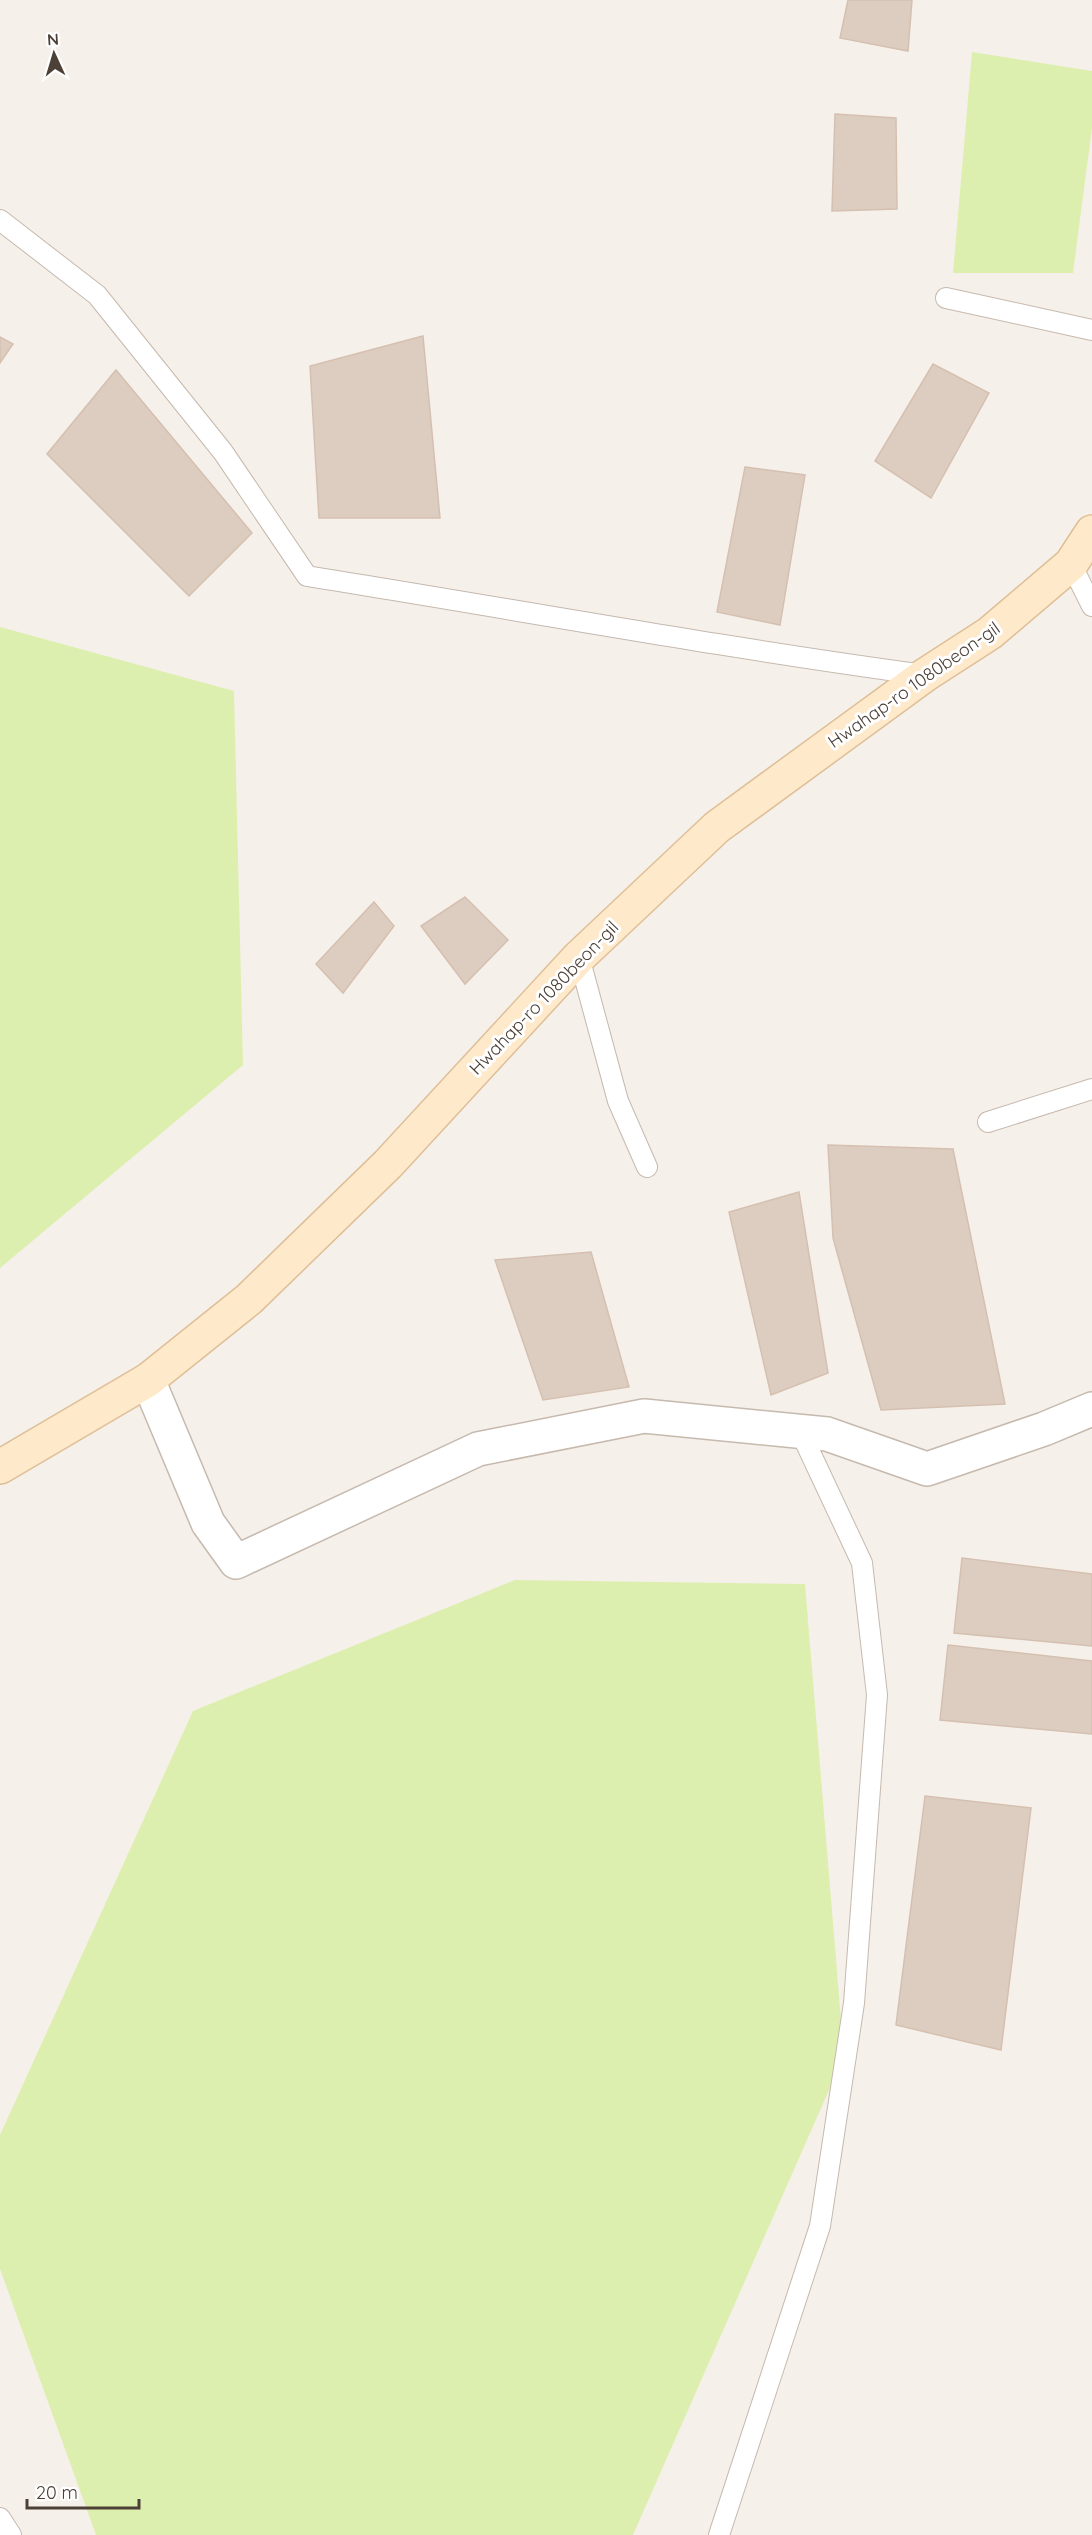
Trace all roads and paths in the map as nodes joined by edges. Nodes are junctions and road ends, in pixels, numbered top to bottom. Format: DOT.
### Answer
graph roads {
  1 [pos="0,220"];
  2 [pos="946,298"];
  3 [pos="1092,330"];
  4 [pos="1092,532"];
  5 [pos="1071,564"];
  6 [pos="1092,606"];
  7 [pos="925,675"];
  8 [pos="579,957"];
  9 [pos="1092,1089"];
  10 [pos="988,1122"];
  11 [pos="647,1167"];
  12 [pos="148,1380"];
  13 [pos="1092,1409"];
  14 [pos="800,1431"];
  15 [pos="0,1467"];
  16 [pos="0,2518"];
  17 [pos="11,2535"];
  18 [pos="719,2535"];
  1 -- 7 [label="lane"];
  2 -- 3 [label="lane"];
  4 -- 5 [label="street, Hwahap-ro 1080beon-gil"];
  5 -- 6 [label="lane"];
  5 -- 7 [label="street, Hwahap-ro 1080beon-gil"];
  7 -- 8 [label="street, Hwahap-ro 1080beon-gil"];
  8 -- 11 [label="lane"];
  8 -- 12 [label="street, Hwahap-ro 1080beon-gil"];
  9 -- 10 [label="lane"];
  12 -- 14 [label="street"];
  12 -- 15 [label="street, Hwahap-ro 1080beon-gil"];
  13 -- 14 [label="street"];
  14 -- 18 [label="lane"];
  16 -- 17 [label="lane"];
}
